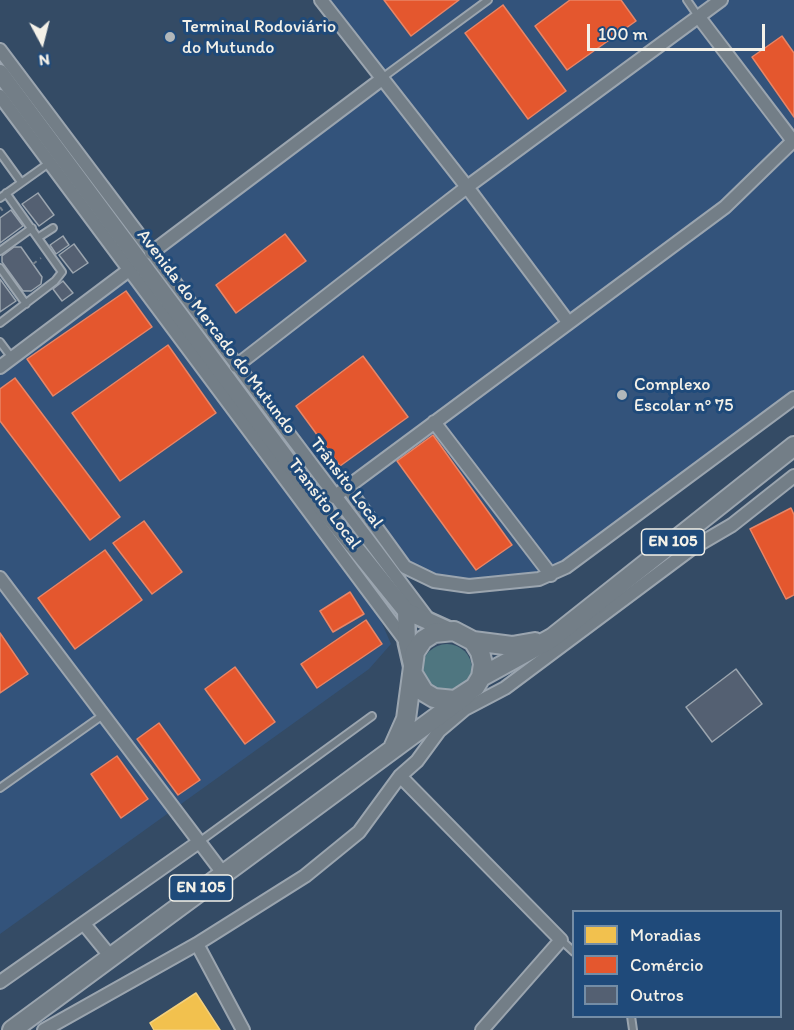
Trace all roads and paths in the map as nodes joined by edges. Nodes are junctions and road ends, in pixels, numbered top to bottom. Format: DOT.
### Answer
graph roads {
  1 [pos="321,0"];
  2 [pos="488,0"];
  3 [pos="687,0"];
  4 [pos="721,0"];
  5 [pos="698,16"];
  6 [pos="0,50"];
  7 [pos="0,73"];
  8 [pos="382,79"];
  9 [pos="0,96"];
  10 [pos="794,141"];
  11 [pos="0,153"];
  12 [pos="49,162"];
  13 [pos="21,182"];
  14 [pos="468,187"];
  15 [pos="6,193"];
  16 [pos="0,198"];
  17 [pos="0,207"];
  18 [pos="5,214"];
  19 [pos="32,228"];
  20 [pos="52,228"];
  21 [pos="39,237"];
  22 [pos="0,251"];
  23 [pos="151,253"];
  24 [pos="0,268"];
  25 [pos="129,270"];
  26 [pos="26,304"];
  27 [pos="568,322"];
  28 [pos="0,323"];
  29 [pos="0,342"];
  30 [pos="12,358"];
  31 [pos="236,366"];
  32 [pos="0,367"];
  33 [pos="794,398"];
  34 [pos="434,422"];
  35 [pos="794,446"];
  36 [pos="771,463"];
  37 [pos="794,476"];
  38 [pos="347,487"];
  39 [pos="334,497"];
  40 [pos="551,575"];
  41 [pos="0,578"];
  42 [pos="406,611"];
  43 [pos="428,619"];
  44 [pos="448,630"];
  45 [pos="552,638"];
  46 [pos="473,641"];
  47 [pos="407,643"];
  48 [pos="413,669"];
  49 [pos="481,676"];
  50 [pos="465,696"];
  51 [pos="103,715"];
  52 [pos="372,716"];
  53 [pos="392,749"];
  54 [pos="400,776"];
  55 [pos="0,788"];
  56 [pos="199,842"];
  57 [pos="222,872"];
  58 [pos="84,924"];
  59 [pos="561,940"];
  60 [pos="197,945"];
  61 [pos="572,951"];
  62 [pos="110,956"];
  63 [pos="0,982"];
  64 [pos="12,1030"];
  65 [pos="44,1030"];
  66 [pos="243,1030"];
  67 [pos="482,1030"];
  1 -- 8 [label="street"];
  2 -- 8 [label="lane"];
  3 -- 5 [label="lane"];
  4 -- 5 [label="street"];
  5 -- 10 [label="street"];
  5 -- 14 [label="street"];
  6 -- 23 [label="street, Trânsito Local"];
  7 -- 42 [label="main road, Avenida do Mercado do Mutundo"];
  8 -- 14 [label="street"];
  8 -- 23 [label="street"];
  9 -- 12 [label="street, Transito Local"];
  10 -- 27 [label="street"];
  11 -- 13 [label="lane"];
  12 -- 13 [label="lane"];
  12 -- 25 [label="street, Transito Local"];
  13 -- 15 [label="lane"];
  14 -- 27 [label="street"];
  14 -- 31 [label="street"];
  15 -- 16 [label="lane"];
  15 -- 19 [label="lane"];
  17 -- 18 [label="path"];
  19 -- 21 [label="lane"];
  19 -- 22 [label="lane"];
  20 -- 21 [label="lane"];
  21 -- 26 [label="lane"];
  23 -- 31 [label="street, Trânsito Local"];
  24 -- 26 [label="lane"];
  25 -- 30 [label="street"];
  25 -- 47 [label="street, Transito Local"];
  26 -- 28 [label="lane"];
  27 -- 34 [label="street"];
  29 -- 30 [label="lane"];
  30 -- 32 [label="street"];
  31 -- 39 [label="street, Trânsito Local"];
  33 -- 40 [label="street"];
  34 -- 38 [label="street"];
  34 -- 40 [label="street"];
  35 -- 36 [label="main road, EN 105"];
  36 -- 37 [label="street"];
  36 -- 45 [label="main road, EN 105"];
  37 -- 54 [label="street"];
  38 -- 39 [label="street"];
  38 -- 40 [label="street"];
  39 -- 43 [label="street, Trânsito Local"];
  41 -- 51 [label="street"];
  42 -- 43 [label="main road"];
  42 -- 47 [label="main road"];
  43 -- 44 [label="main road"];
  44 -- 46 [label="main road"];
  44 -- 48 [label="main road"];
  45 -- 46 [label="main road"];
  45 -- 49 [label="main road, EN 105"];
  46 -- 49 [label="main road"];
  47 -- 48 [label="main road"];
  48 -- 50 [label="main road"];
  48 -- 53 [label="main road"];
  49 -- 50 [label="main road"];
  50 -- 53 [label="main road, EN 105"];
  51 -- 55 [label="lane"];
  51 -- 56 [label="street"];
  52 -- 56 [label="lane"];
  53 -- 57 [label="main road, EN 105"];
  54 -- 59 [label="street"];
  54 -- 60 [label="street"];
  56 -- 57 [label="street"];
  56 -- 58 [label="street"];
  57 -- 62 [label="main road, EN 105"];
  58 -- 62 [label="street"];
  58 -- 63 [label="street"];
  59 -- 61 [label="lane"];
  59 -- 67 [label="street"];
  60 -- 65 [label="street"];
  60 -- 66 [label="street"];
  62 -- 64 [label="main road, EN 105"];
}
